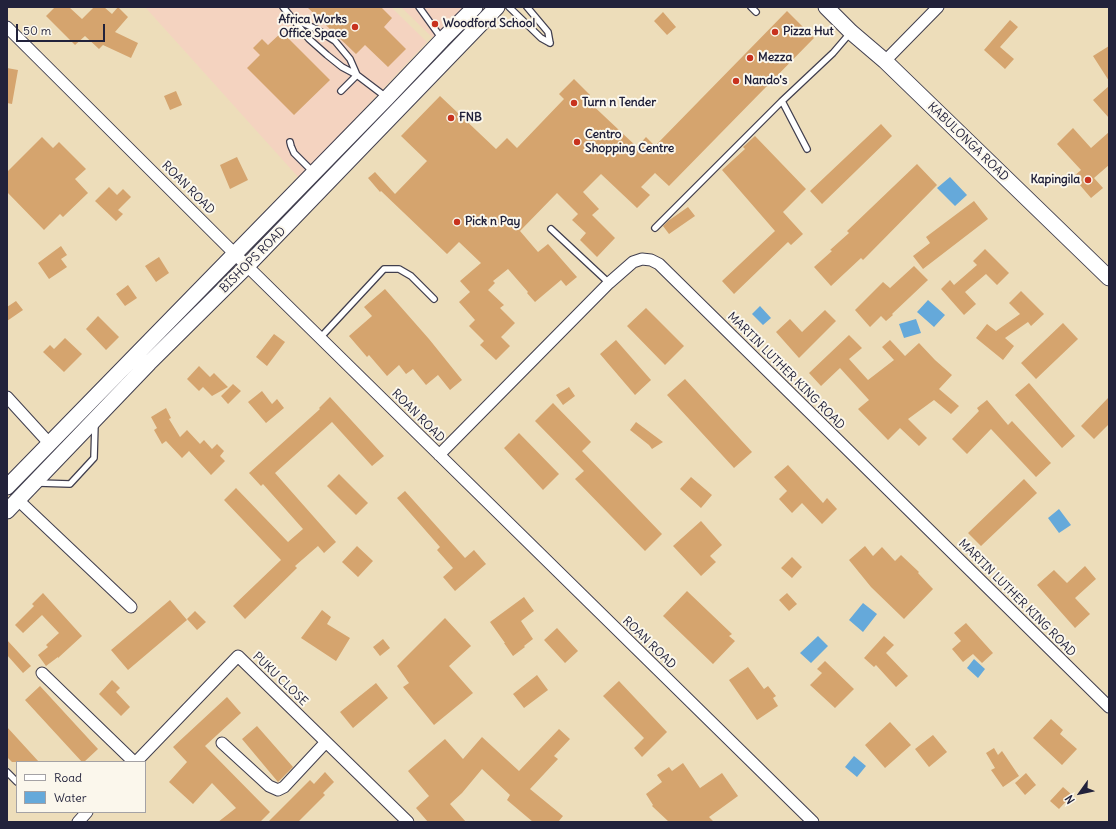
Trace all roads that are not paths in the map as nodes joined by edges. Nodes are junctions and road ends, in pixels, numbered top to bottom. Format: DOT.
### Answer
graph roads {
  1 [pos="283,7"];
  2 [pos="419,7"];
  3 [pos="475,7"];
  4 [pos="497,7"];
  5 [pos="509,7"];
  6 [pos="528,7"];
  7 [pos="751,7"];
  8 [pos="826,7"];
  9 [pos="938,7"];
  10 [pos="756,10"];
  11 [pos="292,18"];
  12 [pos="7,27"];
  13 [pos="851,32"];
  14 [pos="442,40"];
  15 [pos="884,61"];
  16 [pos="358,75"];
  17 [pos="341,91"];
  18 [pos="387,98"];
  19 [pos="782,101"];
  20 [pos="290,142"];
  21 [pos="807,148"];
  22 [pos="314,173"];
  23 [pos="655,228"];
  24 [pos="551,229"];
  25 [pos="235,254"];
  26 [pos="247,266"];
  27 [pos="1109,278"];
  28 [pos="609,283"];
  29 [pos="434,299"];
  30 [pos="320,338"];
  31 [pos="7,396"];
  32 [pos="95,419"];
  33 [pos="49,443"];
  34 [pos="439,455"];
  35 [pos="34,483"];
  36 [pos="7,486"];
  37 [pos="18,500"];
  38 [pos="7,511"];
  39 [pos="131,607"];
  40 [pos="42,674"];
  41 [pos="1109,707"];
  42 [pos="222,742"];
  43 [pos="326,742"];
  44 [pos="134,761"];
  45 [pos="136,761"];
  46 [pos="7,772"];
  47 [pos="16,781"];
  48 [pos="86,813"];
  49 [pos="78,822"];
  50 [pos="408,822"];
  51 [pos="813,822"];
  1 -- 11 [label="lane"];
  2 -- 14 [label="lane"];
  3 -- 14 [label="main road, BISHOPS ROAD"];
  4 -- 26 [label="main road, BISHOPS ROAD"];
  5 -- 6 [label="lane"];
  7 -- 10 [label="lane"];
  8 -- 13 [label="main road, KABULONGA ROAD"];
  9 -- 15 [label="street"];
  11 -- 16 [label="lane"];
  11 -- 16 [label="lane"];
  12 -- 25 [label="street, ROAN ROAD"];
  13 -- 15 [label="main road, KABULONGA ROAD"];
  13 -- 19 [label="lane"];
  14 -- 18 [label="main road, BISHOPS ROAD"];
  15 -- 27 [label="main road, KABULONGA ROAD"];
  16 -- 17 [label="lane"];
  16 -- 18 [label="lane"];
  18 -- 22 [label="main road, BISHOPS ROAD"];
  19 -- 21 [label="lane"];
  19 -- 23 [label="lane"];
  20 -- 22 [label="lane"];
  22 -- 25 [label="main road, BISHOPS ROAD"];
  24 -- 28 [label="lane"];
  25 -- 26 [label="street, ROAN ROAD"];
  25 -- 33 [label="main road, BISHOPS ROAD"];
  26 -- 30 [label="street, ROAN ROAD"];
  26 -- 32 [label="main road, BISHOPS ROAD"];
  28 -- 34 [label="street, MARTIN LUTHER KING ROAD"];
  28 -- 41 [label="street, MARTIN LUTHER KING ROAD"];
  29 -- 30 [label="lane"];
  30 -- 34 [label="street, ROAN ROAD"];
  31 -- 33 [label="street"];
  32 -- 35 [label="main road, BISHOPS ROAD"];
  32 -- 35 [label="lane"];
  33 -- 36 [label="main road, BISHOPS ROAD"];
  34 -- 51 [label="street, ROAN ROAD"];
  35 -- 37 [label="main road, BISHOPS ROAD"];
  37 -- 38 [label="main road, BISHOPS ROAD"];
  37 -- 39 [label="street"];
  40 -- 44 [label="street"];
  42 -- 43 [label="street"];
  43 -- 45 [label="street, PUKU CLOSE"];
  43 -- 50 [label="street, PUKU CLOSE"];
  46 -- 47 [label="lane"];
  48 -- 49 [label="street"];
}
